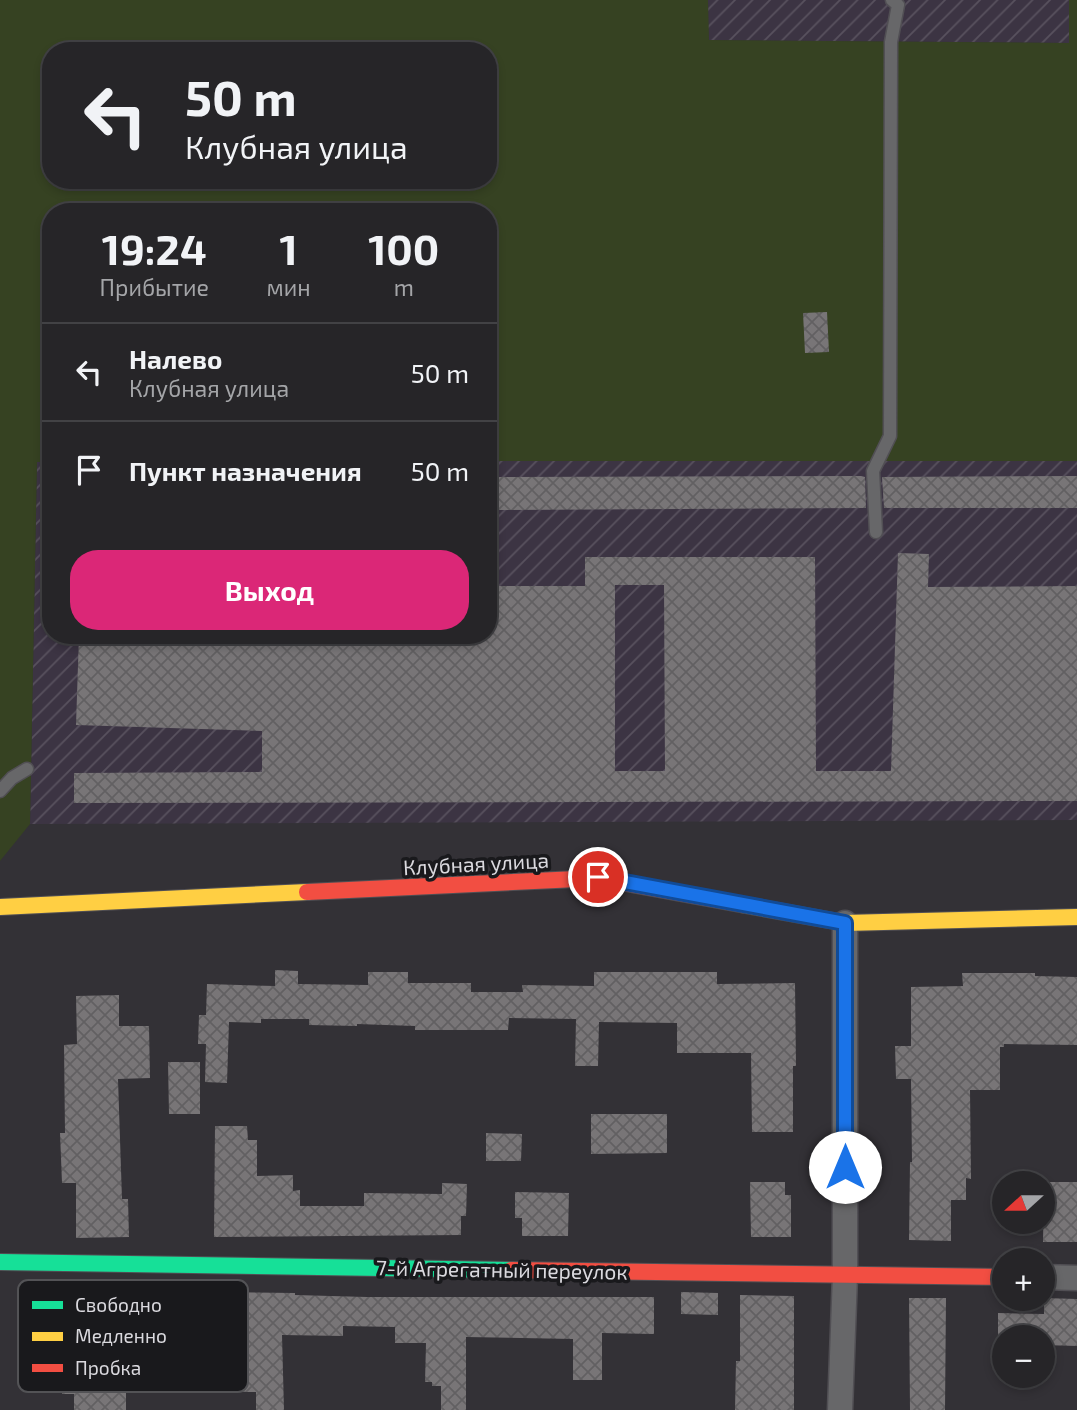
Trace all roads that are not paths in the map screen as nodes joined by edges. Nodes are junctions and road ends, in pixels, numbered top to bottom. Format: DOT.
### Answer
graph roads {
  1 [pos="892,0"];
  2 [pos="876,532"];
  3 [pos="27,769"];
  4 [pos="0,791"];
  5 [pos="0,907"];
  6 [pos="1077,917"];
  7 [pos="845,923"];
  8 [pos="0,1262"];
  9 [pos="845,1275"];
  10 [pos="992,1277"];
  11 [pos="1055,1277"];
  12 [pos="1077,1278"];
  13 [pos="840,1410"];
  1 -- 2 [label="lane"];
  3 -- 4 [label="lane"];
  5 -- 7 [label="street, Клубная улица"];
  6 -- 7 [label="street, Клубная улица"];
  7 -- 9 [label="street"];
  8 -- 9 [label="street, 7-й Агрегатный переулок"];
  9 -- 10 [label="street, 7-й Агрегатный переулок"];
  9 -- 13 [label="street"];
  11 -- 12 [label="street"];
}
